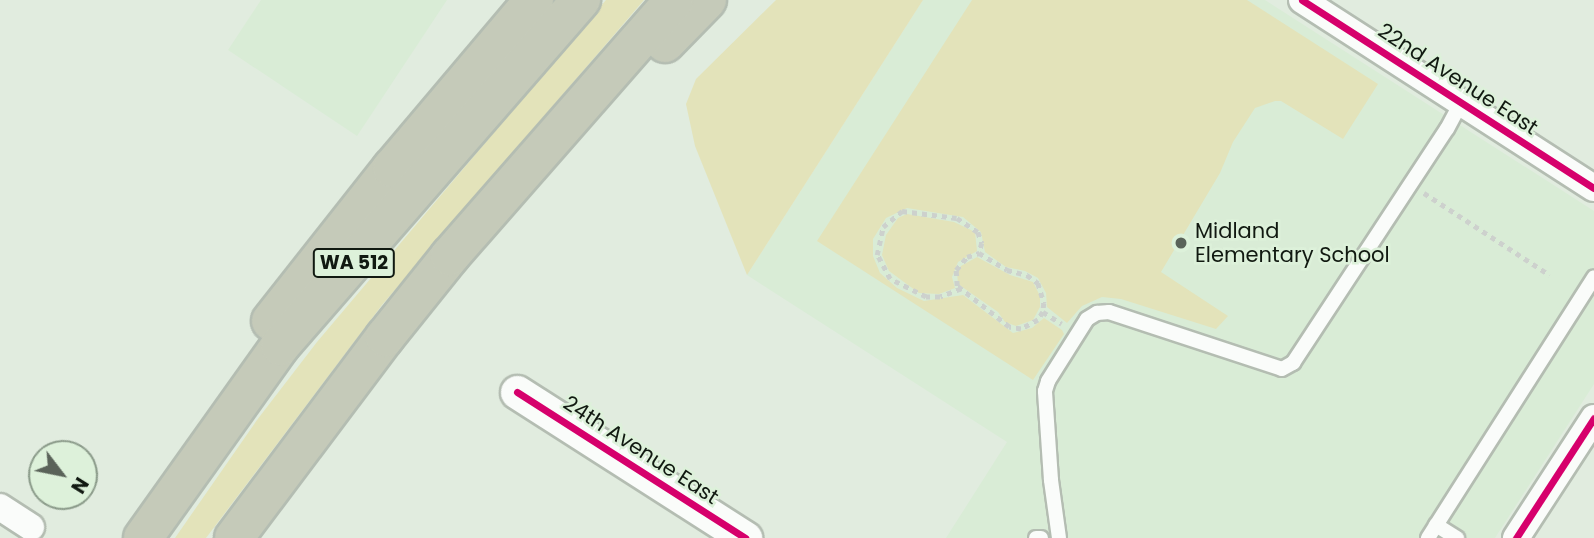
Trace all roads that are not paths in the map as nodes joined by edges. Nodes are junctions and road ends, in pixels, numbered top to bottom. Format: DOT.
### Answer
graph roads {
  1 [pos="534,0"];
  2 [pos="581,0"];
  3 [pos="674,0"];
  4 [pos="707,0"];
  5 [pos="1302,0"];
  6 [pos="1461,103"];
  7 [pos="1594,188"];
  8 [pos="450,256"];
  9 [pos="1594,278"];
  10 [pos="517,392"];
  11 [pos="1594,418"];
  12 [pos="0,507"];
  13 [pos="152,524"];
  14 [pos="32,527"];
  15 [pos="1432,532"];
  16 [pos="234,538"];
  17 [pos="746,538"];
  18 [pos="1059,538"];
  19 [pos="1457,538"];
  20 [pos="1516,538"];
  1 -- 13 [label="highway"];
  2 -- 13 [label="highway, WA 512"];
  3 -- 8 [label="highway, WA 512"];
  4 -- 8 [label="highway"];
  5 -- 6 [label="street, 22nd Avenue East"];
  6 -- 7 [label="street, 22nd Avenue East"];
  6 -- 18 [label="lane"];
  8 -- 16 [label="highway, WA 512"];
  9 -- 15 [label="lane"];
  10 -- 17 [label="street, 24th Avenue East"];
  11 -- 20 [label="street"];
  12 -- 14 [label="street"];
  15 -- 19 [label="lane"];
}
